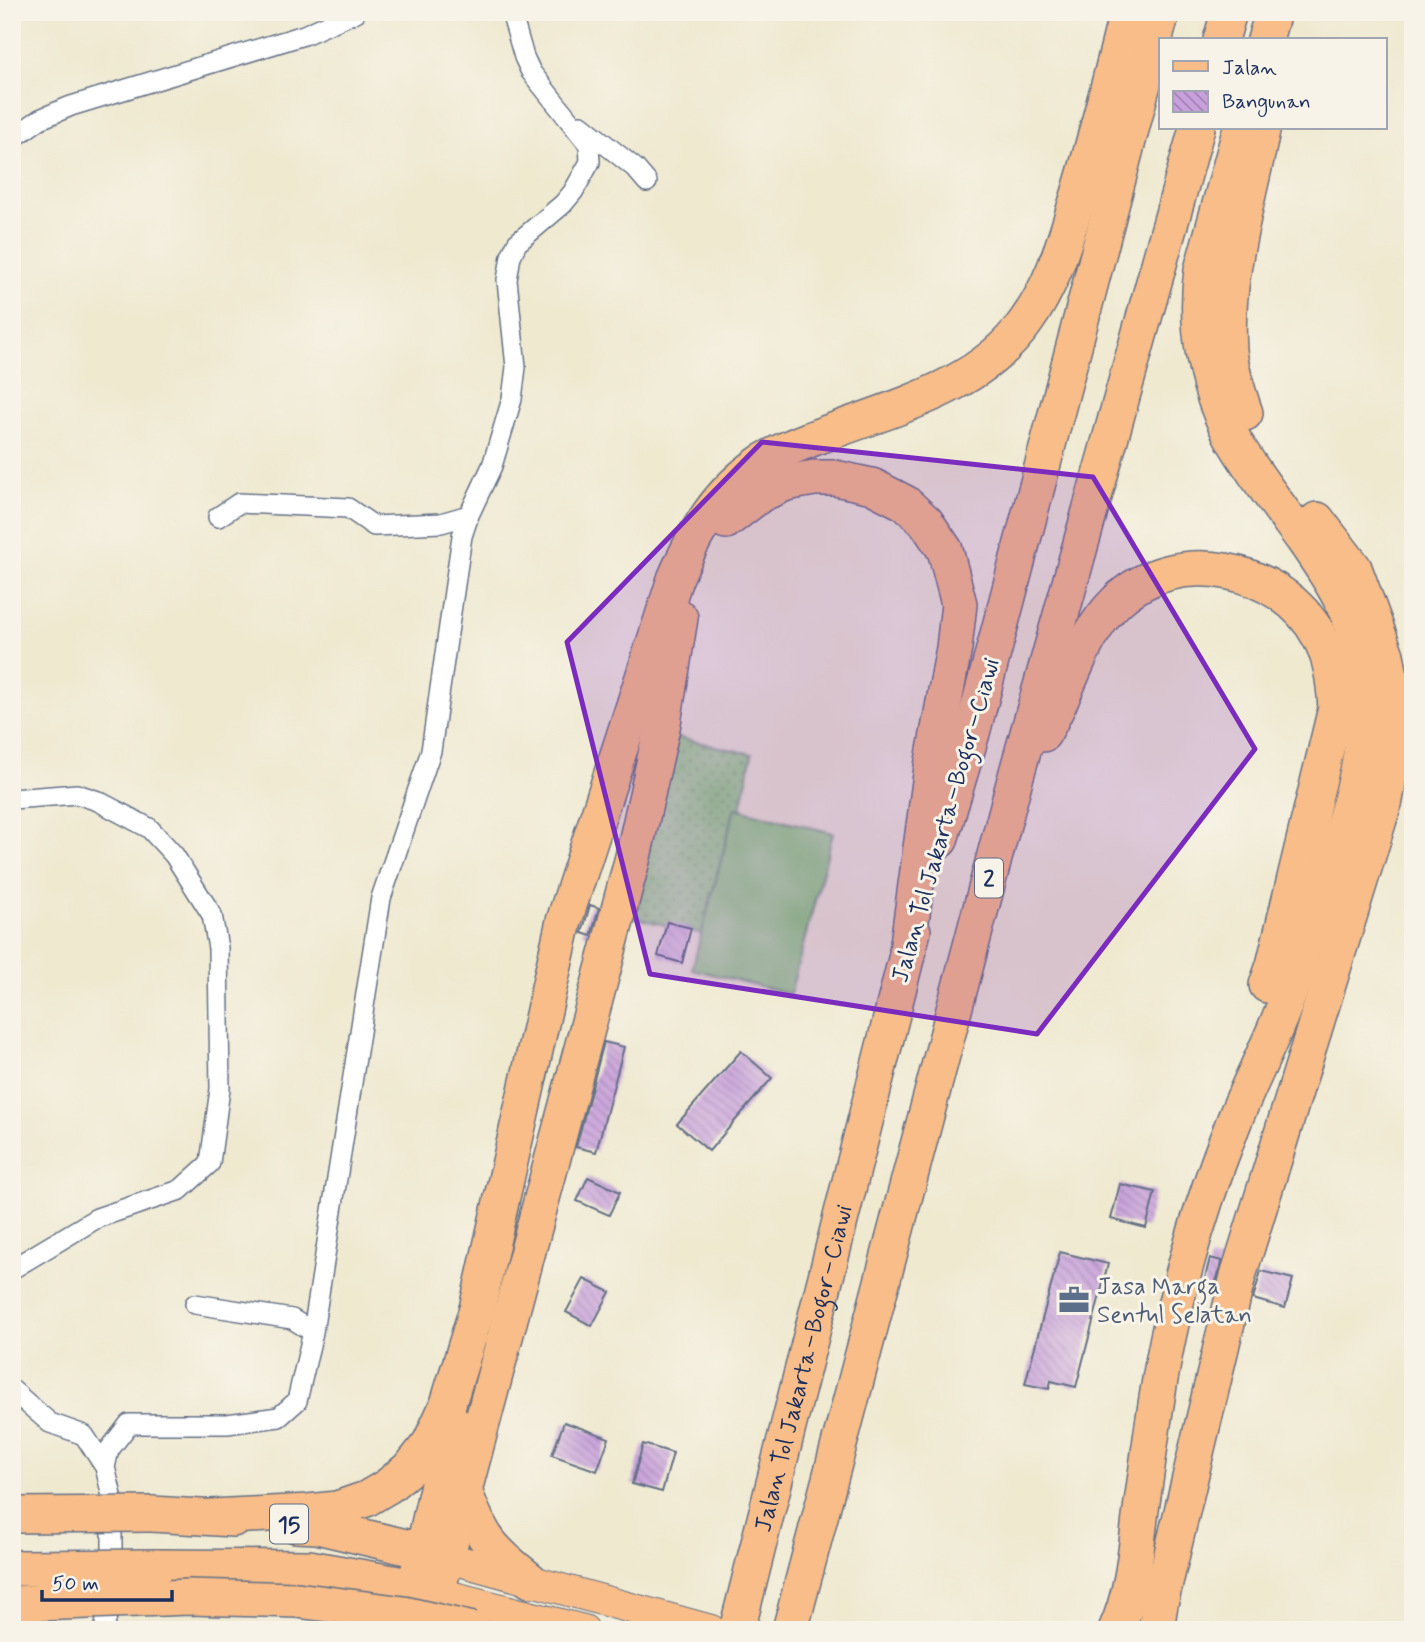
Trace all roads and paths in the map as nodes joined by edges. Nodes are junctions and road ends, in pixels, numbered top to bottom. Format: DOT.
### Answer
graph roads {
  1 [pos="356,12"];
  2 [pos="511,12"];
  3 [pos="1127,12"];
  4 [pos="1163,12"];
  5 [pos="1229,12"];
  6 [pos="1273,12"];
  7 [pos="1281,12"];
  8 [pos="1222,38"];
  9 [pos="1266,38"];
  10 [pos="1278,38"];
  11 [pos="566,114"];
  12 [pos="1196,130"];
  13 [pos="1240,130"];
  14 [pos="1263,130"];
  15 [pos="12,139"];
  16 [pos="648,182"];
  17 [pos="469,514"];
  18 [pos="218,517"];
  19 [pos="1014,783"];
  20 [pos="12,799"];
  21 [pos="906,951"];
  22 [pos="12,1269"];
  23 [pos="195,1304"];
  24 [pos="477,1309"];
  25 [pos="313,1332"];
  26 [pos="12,1390"];
  27 [pos="105,1467"];
  28 [pos="465,1493"];
  29 [pos="12,1515"];
  30 [pos="211,1517"];
  31 [pos="435,1554"];
  32 [pos="12,1568"];
  33 [pos="530,1580"];
  34 [pos="426,1589"];
  35 [pos="12,1604"];
  36 [pos="475,1621"];
  37 [pos="104,1630"];
  38 [pos="584,1630"];
  39 [pos="711,1630"];
  40 [pos="737,1630"];
  41 [pos="790,1630"];
  42 [pos="1104,1630"];
  43 [pos="1116,1630"];
  44 [pos="1156,1630"];
  1 -- 15 [label="street"];
  2 -- 11 [label="street"];
  3 -- 24 [label="highway"];
  4 -- 21 [label="highway, Jalan Tol Jakarta–Bogor–Ciawi"];
  5 -- 8 [label="highway"];
  6 -- 9 [label="highway"];
  7 -- 10 [label="highway"];
  11 -- 16 [label="street"];
  11 -- 17 [label="street"];
  12 -- 19 [label="highway, 2"];
  13 -- 43 [label="highway"];
  14 -- 44 [label="highway"];
  17 -- 18 [label="street"];
  17 -- 25 [label="street"];
  19 -- 41 [label="highway, 2"];
  19 -- 42 [label="highway"];
  20 -- 22 [label="street"];
  21 -- 28 [label="highway"];
  21 -- 40 [label="highway, Jalan Tol Jakarta–Bogor–Ciawi"];
  23 -- 25 [label="street"];
  24 -- 30 [label="highway"];
  24 -- 31 [label="highway"];
  25 -- 27 [label="street"];
  26 -- 27 [label="street"];
  27 -- 37 [label="street"];
  28 -- 31 [label="highway"];
  28 -- 33 [label="highway"];
  29 -- 30 [label="highway, 15, bridge"];
  30 -- 31 [label="highway, 15"];
  31 -- 33 [label="main road"];
  31 -- 34 [label="highway"];
  32 -- 34 [label="highway, 15, bridge"];
  33 -- 39 [label="main road"];
  34 -- 36 [label="main road"];
  35 -- 36 [label="highway, bridge"];
  36 -- 38 [label="main road"];
}
